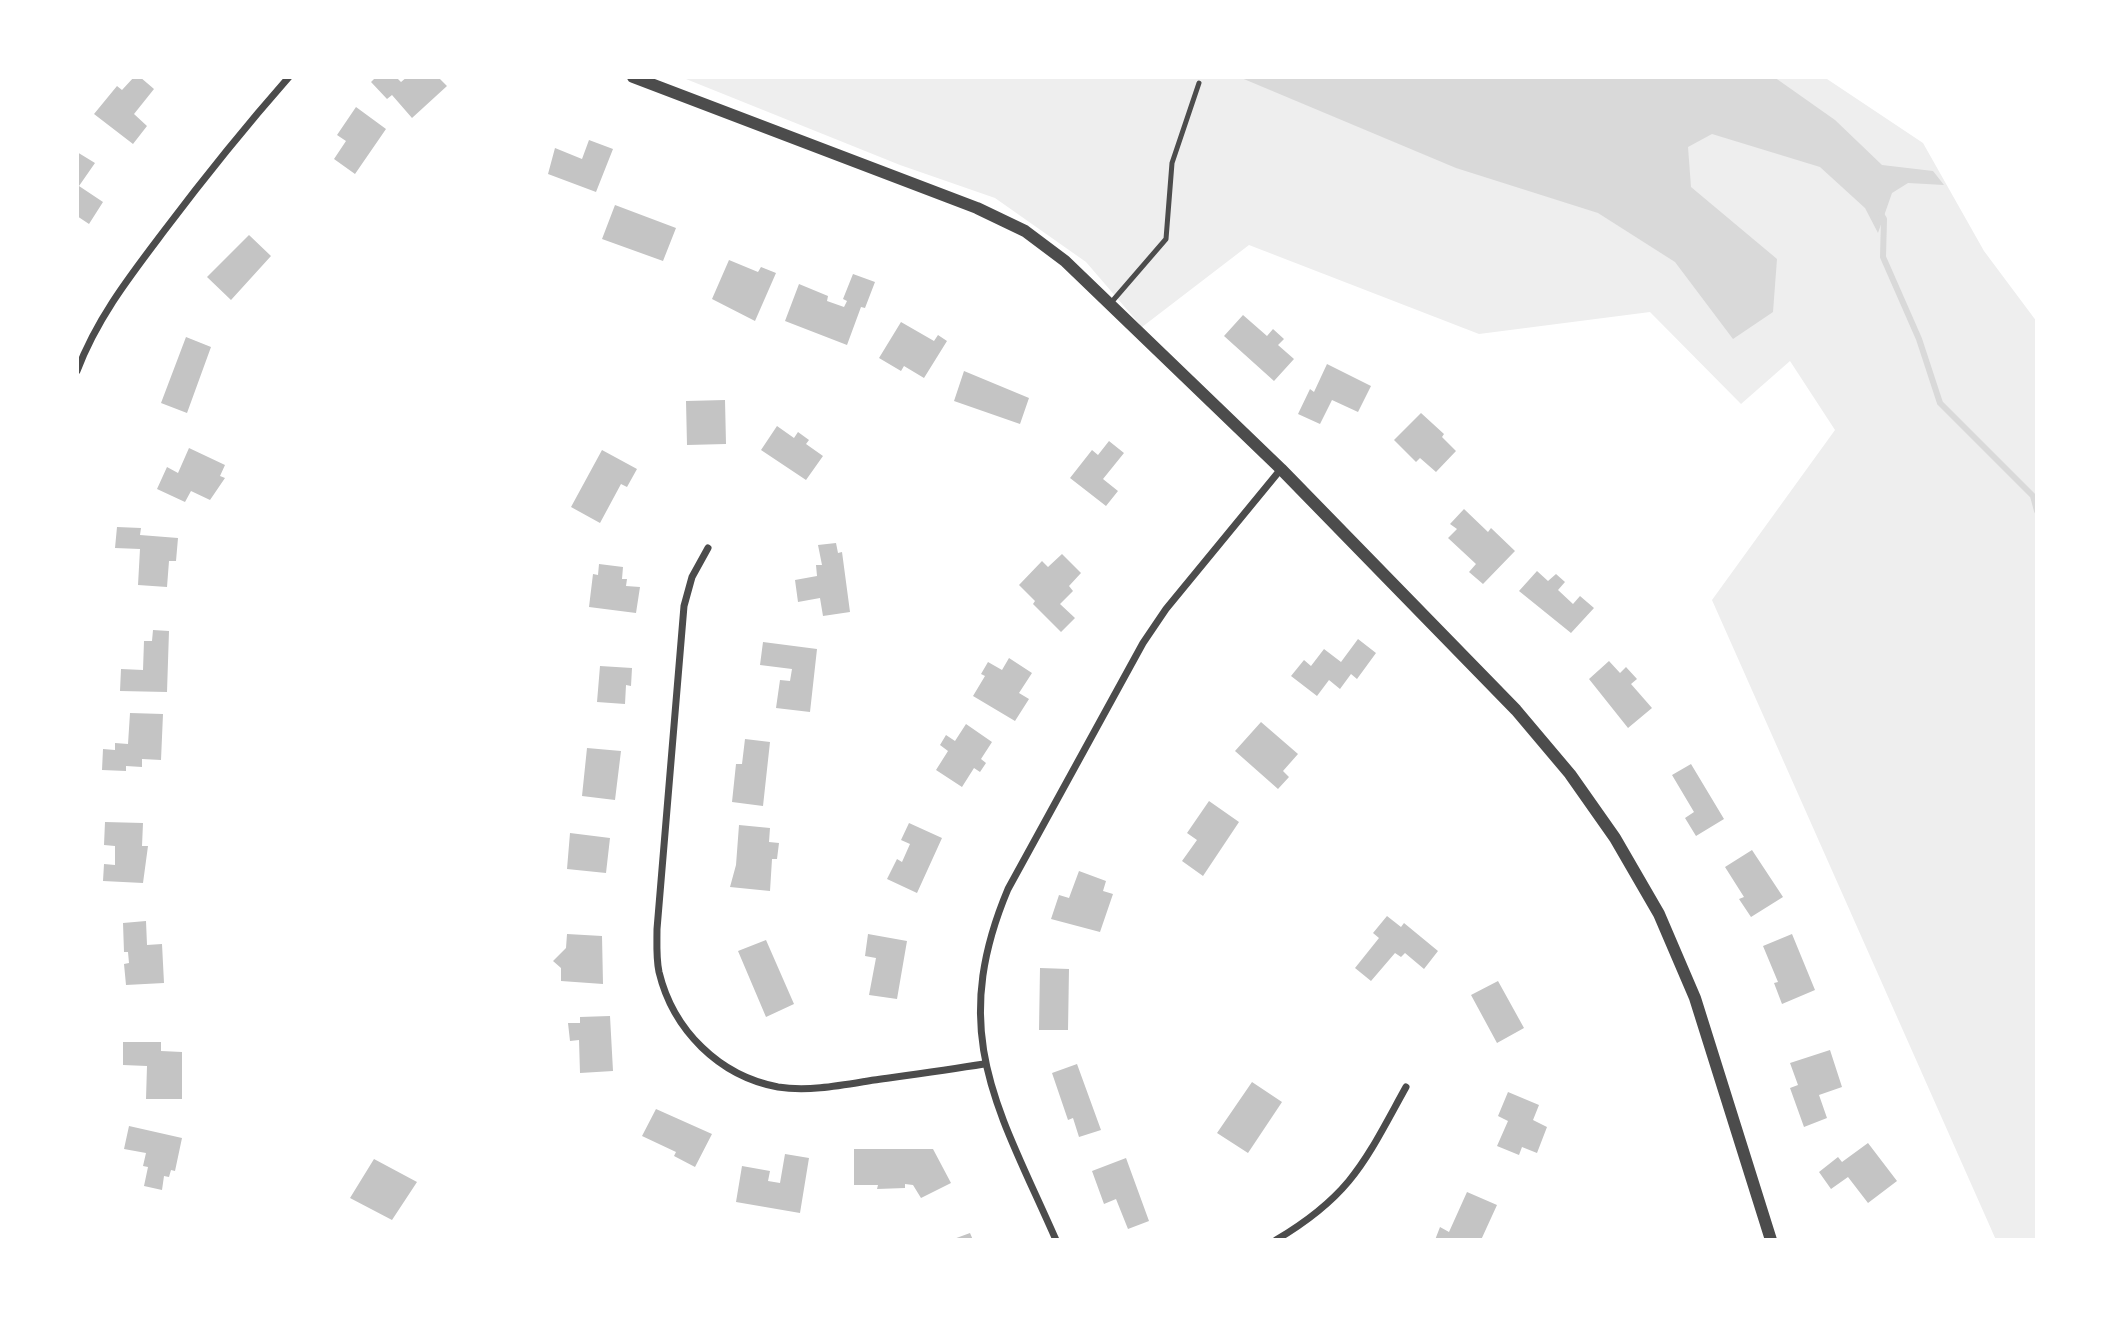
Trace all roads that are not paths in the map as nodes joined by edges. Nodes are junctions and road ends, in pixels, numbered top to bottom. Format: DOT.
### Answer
graph roads {
  1 [pos="289,77"];
  2 [pos="633,77"];
  3 [pos="1199,83"];
  4 [pos="1109,305"];
  5 [pos="77,371"];
  6 [pos="1281,469"];
  7 [pos="708,548"];
  8 [pos="984,1064"];
  9 [pos="1406,1087"];
  10 [pos="1056,1240"];
  11 [pos="1276,1240"];
  12 [pos="1771,1240"];
  1 -- 5 [label="street"];
  2 -- 4 [label="street"];
  3 -- 4 [label="lane"];
  4 -- 6 [label="street"];
  6 -- 8 [label="street"];
  6 -- 12 [label="street"];
  7 -- 8 [label="street"];
  8 -- 10 [label="street"];
  9 -- 11 [label="street"];
}
